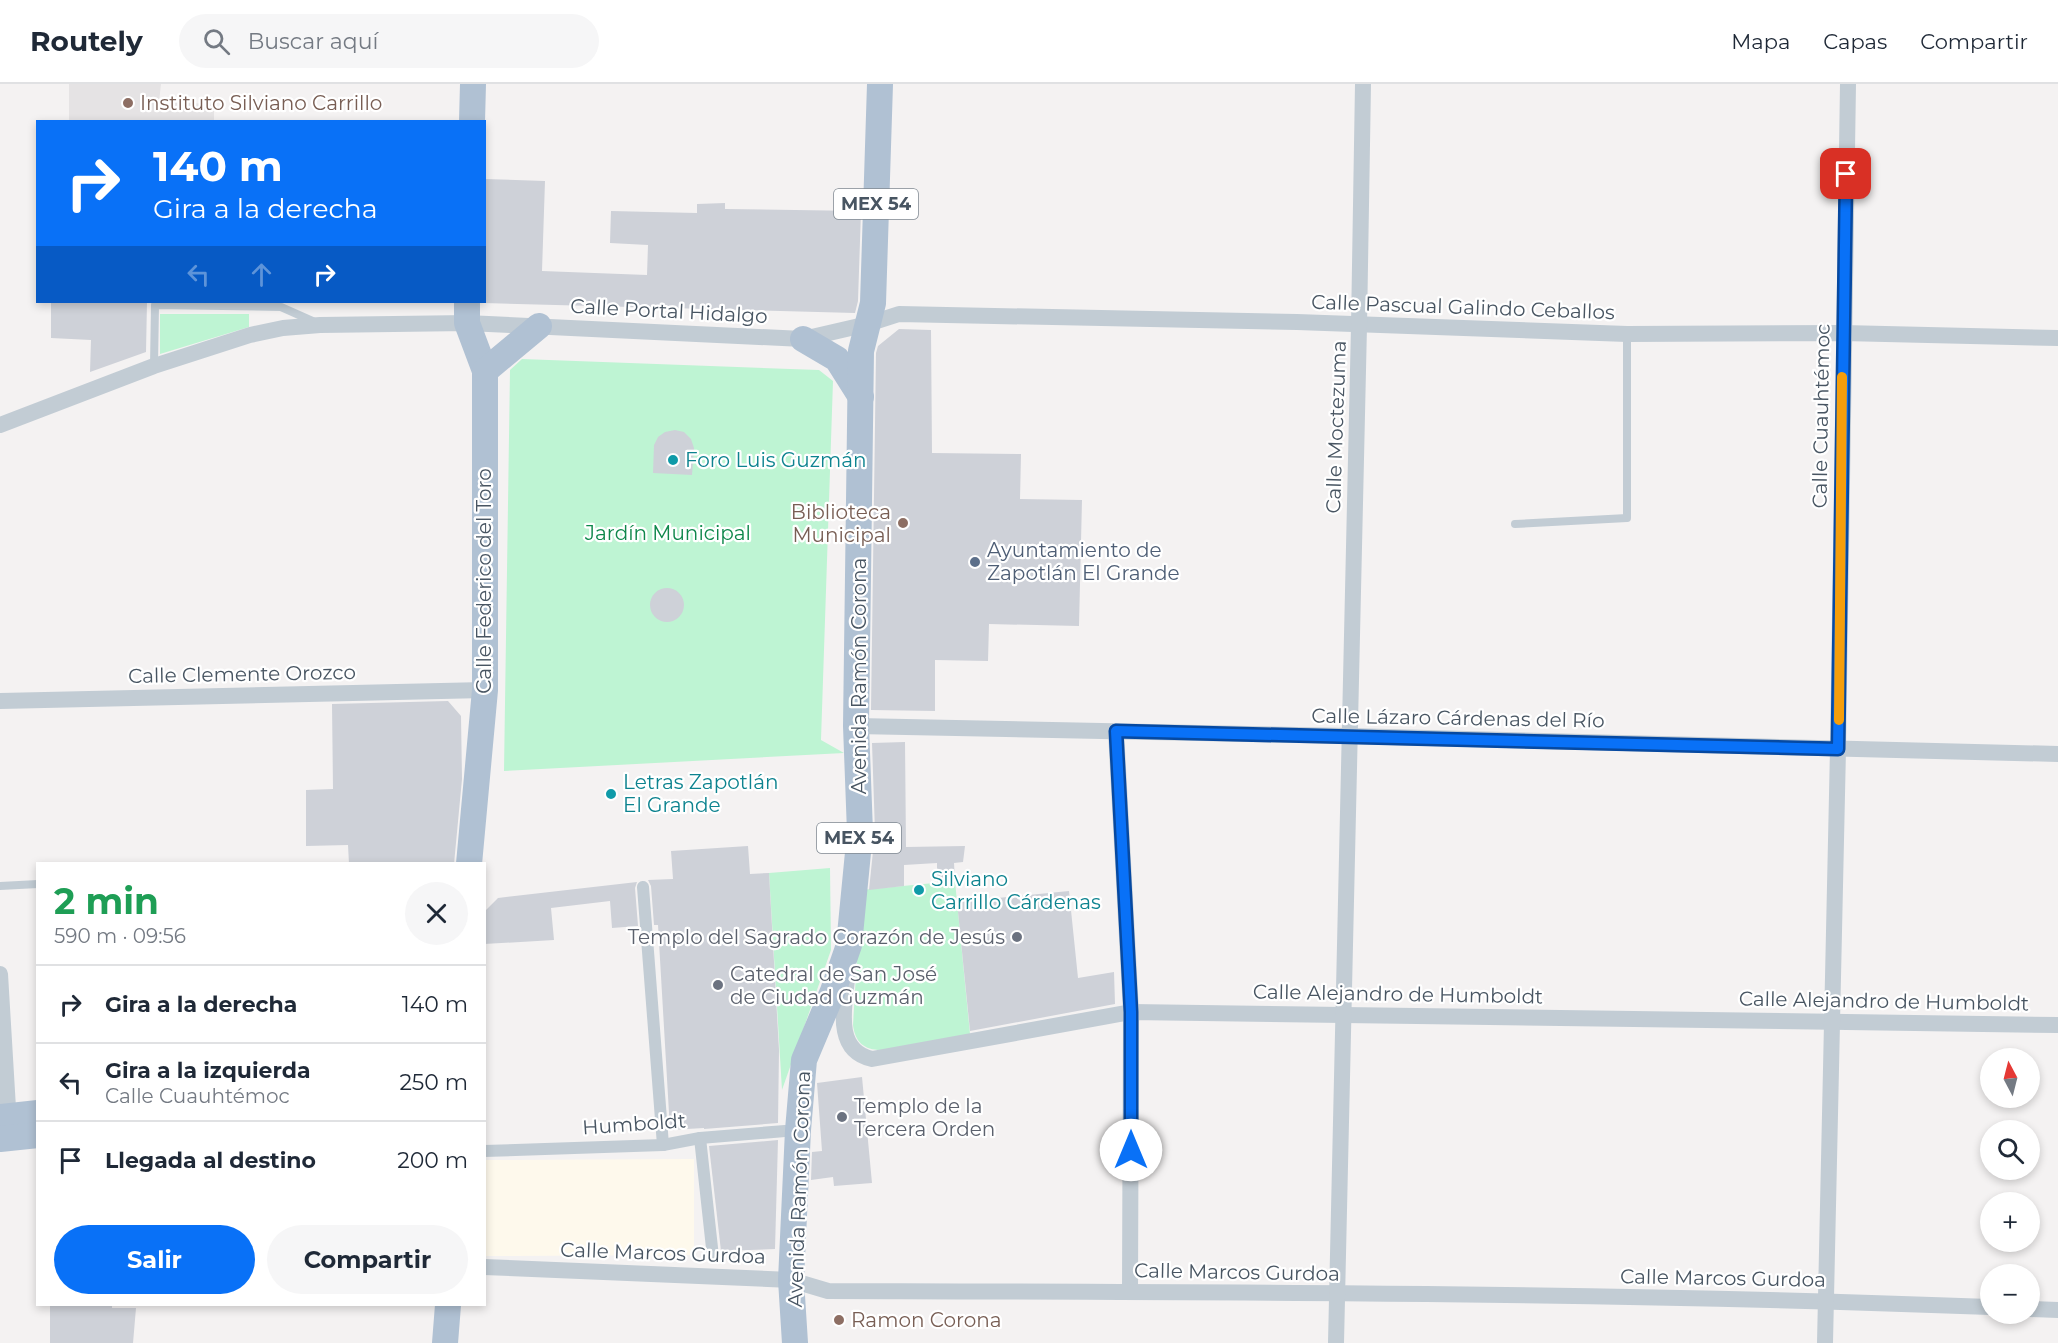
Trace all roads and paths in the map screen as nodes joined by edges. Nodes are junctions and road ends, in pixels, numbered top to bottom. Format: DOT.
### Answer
graph roads {
  1 [pos="473,84"];
  2 [pos="880,84"];
  3 [pos="1363,84"];
  4 [pos="1848,84"];
  5 [pos="472,120"];
  6 [pos="467,312"];
  7 [pos="868,324"];
  8 [pos="320,325"];
  9 [pos="539,326"];
  10 [pos="1359,326"];
  11 [pos="1843,333"];
  12 [pos="1627,334"];
  13 [pos="2058,338"];
  14 [pos="802,339"];
  15 [pos="154,366"];
  16 [pos="485,371"];
  17 [pos="862,397"];
  18 [pos="0,425"];
  19 [pos="1515,525"];
  20 [pos="485,690"];
  21 [pos="0,700"];
  22 [pos="856,726"];
  23 [pos="1116,731"];
  24 [pos="1349,736"];
  25 [pos="1838,749"];
  26 [pos="2058,754"];
  27 [pos="470,862"];
  28 [pos="36,884"];
  29 [pos="0,886"];
  30 [pos="643,887"];
  31 [pos="849,945"];
  32 [pos="0,974"];
  33 [pos="1131,1012"];
  34 [pos="1342,1013"];
  35 [pos="1832,1022"];
  36 [pos="2058,1025"];
  37 [pos="36,1114"];
  38 [pos="5,1128"];
  39 [pos="785,1131"];
  40 [pos="36,1134"];
  41 [pos="700,1138"];
  42 [pos="663,1145"];
  43 [pos="486,1151"];
  44 [pos="712,1257"];
  45 [pos="486,1267"];
  46 [pos="791,1280"];
  47 [pos="1130,1292"];
  48 [pos="1336,1294"];
  49 [pos="1826,1301"];
  50 [pos="448,1306"];
  51 [pos="1980,1307"];
  52 [pos="2040,1309"];
  53 [pos="2058,1310"];
  54 [pos="446,1343"];
  55 [pos="795,1343"];
  56 [pos="1336,1343"];
  57 [pos="1825,1343"];
  1 -- 5 [label="main road"];
  2 -- 7 [label="main road, MEX 54"];
  3 -- 10 [label="street, Calle Moctezuma"];
  4 -- 11 [label="street, Calle Cuauhtémoc"];
  6 -- 8 [label="street, Calle Portal Hidalgo"];
  6 -- 9 [label="street, Calle Portal Hidalgo"];
  6 -- 16 [label="main road, Calle Federico del Toro"];
  7 -- 10 [label="street, Calle Pascual Galindo Ceballos"];
  7 -- 14 [label="street, Calle Portal Hidalgo"];
  7 -- 17 [label="main road, Avenida Ramón Corona / MEX 54"];
  8 -- 15 [label="street, Calle Portal Hidalgo"];
  8 -- 15 [label="lane"];
  9 -- 14 [label="street, Calle Portal Hidalgo"];
  9 -- 16 [label="main road"];
  10 -- 12 [label="street, Calle Pascual Galindo Ceballos"];
  10 -- 24 [label="street, Calle Moctezuma"];
  11 -- 12 [label="street, Calle Pascual Galindo Ceballos"];
  11 -- 13 [label="street, Calle Pascual Galindo Ceballos"];
  11 -- 25 [label="street, Calle Cuauhtémoc"];
  12 -- 19 [label="lane"];
  14 -- 17 [label="main road"];
  15 -- 18 [label="street, Calle Portal Hidalgo"];
  16 -- 20 [label="main road, Calle Federico del Toro"];
  17 -- 22 [label="main road, Avenida Ramón Corona / MEX 54"];
  20 -- 21 [label="street, Calle Clemente Orozco"];
  20 -- 27 [label="main road, Calle Federico del Toro"];
  22 -- 23 [label="street, Calle Lázaro Cárdenas del Río"];
  22 -- 31 [label="main road, Avenida Ramón Corona / MEX 54"];
  23 -- 24 [label="street, Calle Lázaro Cárdenas del Río"];
  23 -- 33 [label="street"];
  24 -- 25 [label="street, Calle Lázaro Cárdenas del Río"];
  24 -- 34 [label="street, Calle Moctezuma"];
  25 -- 26 [label="street, Calle Lázaro Cárdenas del Río"];
  25 -- 35 [label="street, Calle Cuauhtémoc"];
  28 -- 29 [label="lane"];
  30 -- 42 [label="street"];
  31 -- 33 [label="street, Calle Alejandro de Humboldt"];
  31 -- 46 [label="main road, Avenida Ramón Corona / MEX 54"];
  32 -- 38 [label="street"];
  33 -- 34 [label="street, Calle Alejandro de Humboldt"];
  33 -- 47 [label="street"];
  34 -- 35 [label="street, Calle Alejandro de Humboldt"];
  34 -- 48 [label="street, Calle Moctezuma"];
  35 -- 36 [label="street, Calle Alejandro de Humboldt"];
  35 -- 49 [label="street, Calle Cuauhtémoc"];
  37 -- 38 [label="main road"];
  38 -- 40 [label="main road"];
  39 -- 41 [label="street, Humboldt"];
  41 -- 42 [label="street, Humboldt"];
  41 -- 44 [label="street"];
  42 -- 43 [label="street, Humboldt"];
  45 -- 46 [label="street, Calle Marcos Gurdoa"];
  46 -- 47 [label="street, Calle Marcos Gurdoa"];
  46 -- 55 [label="main road, Avenida Ramón Corona / MEX 54"];
  47 -- 48 [label="street, Calle Marcos Gurdoa"];
  48 -- 49 [label="street, Calle Marcos Gurdoa"];
  48 -- 56 [label="street, Calle Moctezuma"];
  49 -- 51 [label="street, Calle Marcos Gurdoa"];
  49 -- 57 [label="street, Calle Cuauhtémoc"];
  50 -- 54 [label="main road"];
  52 -- 53 [label="street"];
}
